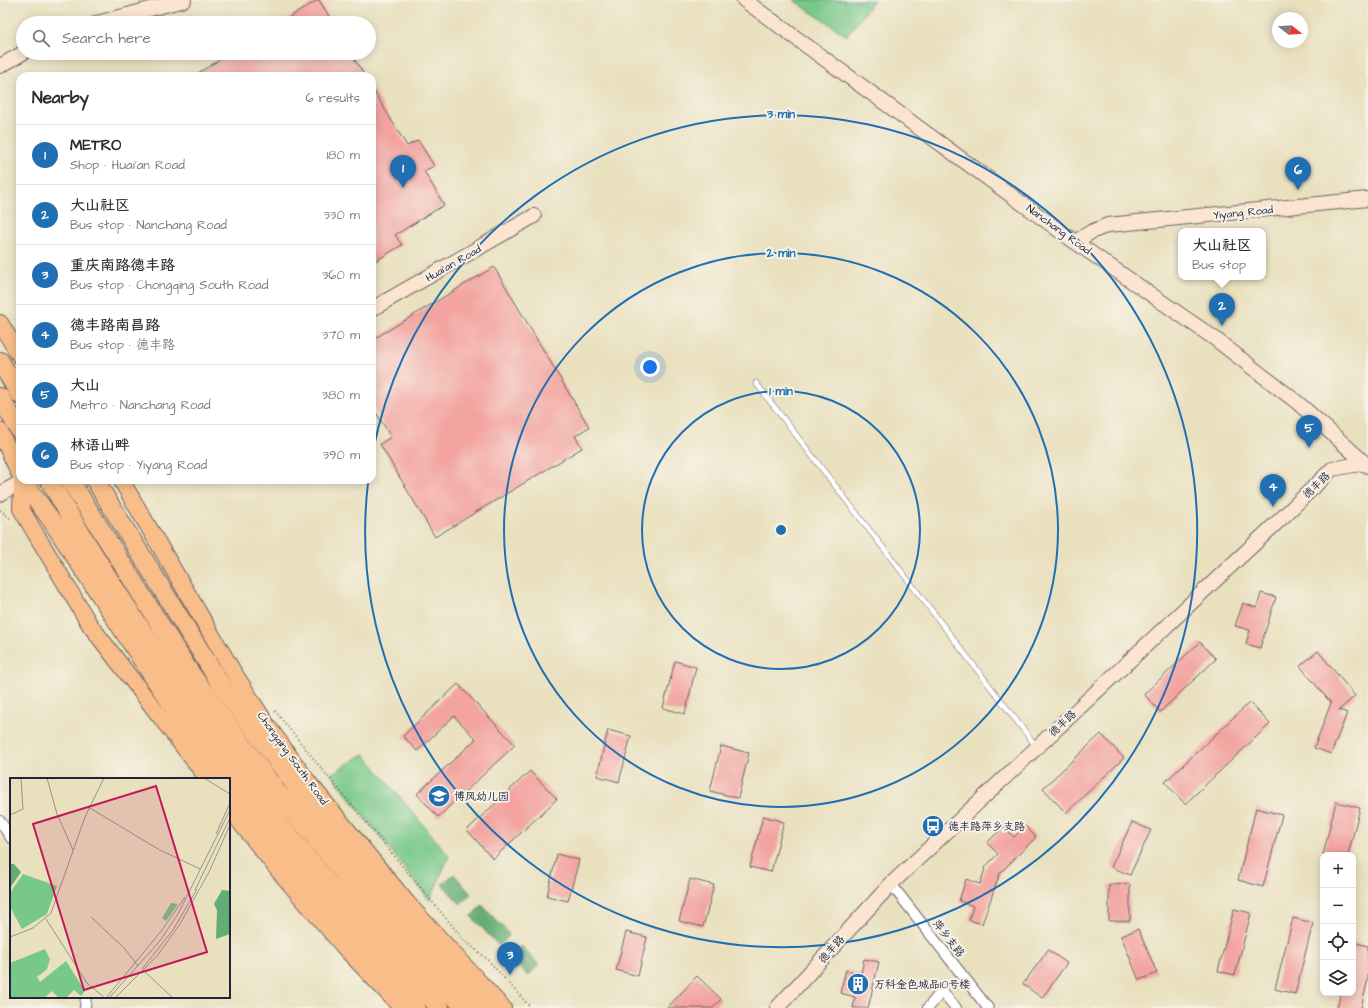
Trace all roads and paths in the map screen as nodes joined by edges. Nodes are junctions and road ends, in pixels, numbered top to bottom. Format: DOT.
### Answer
graph roads {
  1 [pos="184,0"];
  2 [pos="744,0"];
  3 [pos="123,16"];
  4 [pos="16,57"];
  5 [pos="0,66"];
  6 [pos="1368,200"];
  7 [pos="534,216"];
  8 [pos="1075,242"];
  9 [pos="376,307"];
  10 [pos="0,323"];
  11 [pos="16,349"];
  12 [pos="0,361"];
  13 [pos="756,382"];
  14 [pos="16,388"];
  15 [pos="0,397"];
  16 [pos="16,424"];
  17 [pos="0,431"];
  18 [pos="1367,461"];
  19 [pos="16,466"];
  20 [pos="16,483"];
  21 [pos="22,484"];
  22 [pos="26,484"];
  23 [pos="51,484"];
  24 [pos="72,484"];
  25 [pos="98,484"];
  26 [pos="123,484"];
  27 [pos="0,494"];
  28 [pos="272,706"];
  29 [pos="1036,747"];
  30 [pos="207,778"];
  31 [pos="224,778"];
  32 [pos="230,785"];
  33 [pos="230,809"];
  34 [pos="0,821"];
  35 [pos="10,836"];
  36 [pos="890,884"];
  37 [pos="402,1008"];
  38 [pos="416,1008"];
  39 [pos="440,1008"];
  40 [pos="465,1008"];
  41 [pos="486,1008"];
  42 [pos="503,1008"];
  43 [pos="531,1008"];
  44 [pos="776,1008"];
  45 [pos="928,1008"];
  46 [pos="956,1008"];
  47 [pos="988,1008"];
  1 -- 3 [label="street"];
  2 -- 8 [label="street, Nanchang Road"];
  4 -- 5 [label="street"];
  6 -- 8 [label="street, Yiyang Road"];
  7 -- 9 [label="street, Huai'an Road"];
  8 -- 18 [label="street, Nanchang Road"];
  10 -- 11 [label="main road"];
  12 -- 14 [label="highway"];
  13 -- 29 [label="lane"];
  15 -- 16 [label="highway"];
  17 -- 19 [label="main road"];
  18 -- 29 [label="street, 德丰路"];
  20 -- 27 [label="street"];
  21 -- 30 [label="main road"];
  22 -- 31 [label="highway"];
  23 -- 39 [label="highway"];
  24 -- 40 [label="highway"];
  25 -- 41 [label="highway"];
  26 -- 42 [label="main road, Chongqing South Road"];
  28 -- 43 [label="path"];
  29 -- 36 [label="street, 德丰路"];
  32 -- 38 [label="highway"];
  33 -- 37 [label="main road"];
  34 -- 35 [label="street"];
  36 -- 44 [label="street, 德丰路"];
  36 -- 47 [label="street, 萍乡支路"];
  45 -- 46 [label="street"];
}
